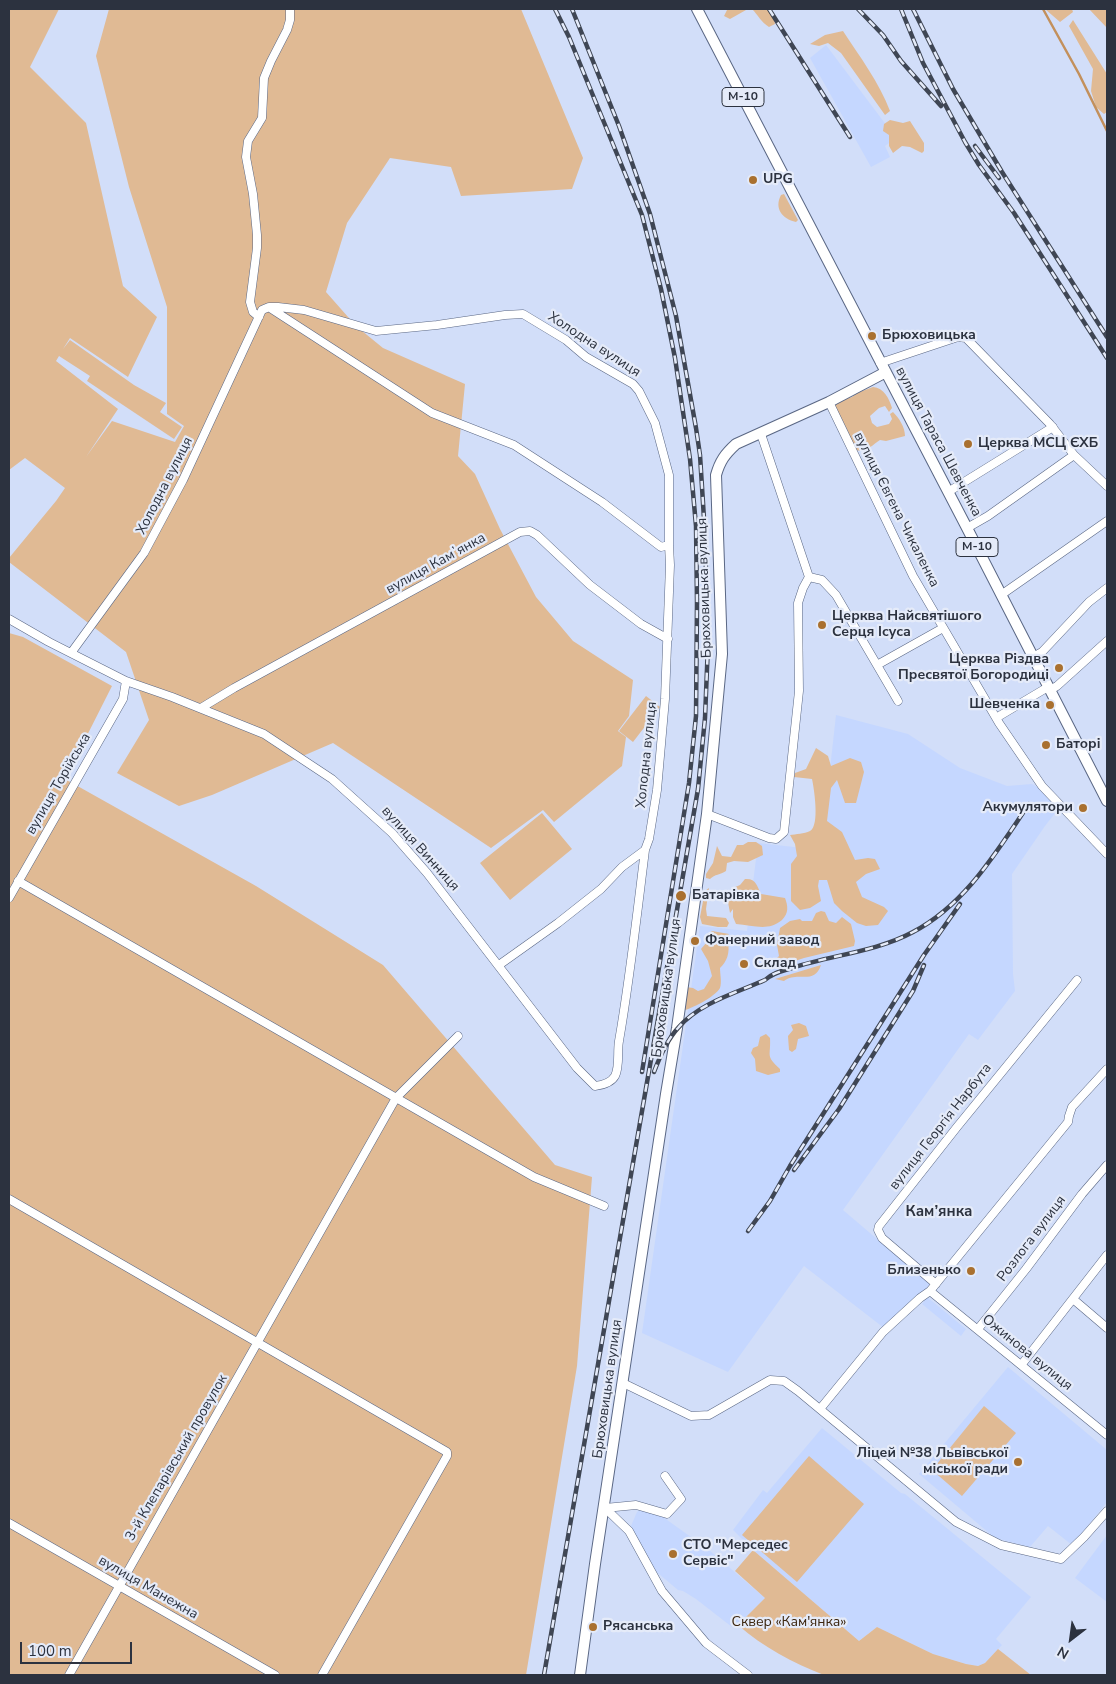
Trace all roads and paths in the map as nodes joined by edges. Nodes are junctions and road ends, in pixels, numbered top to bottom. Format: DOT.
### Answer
graph roads {
  1 [pos="290,9"];
  2 [pos="697,9"];
  3 [pos="269,307"];
  4 [pos="259,317"];
  5 [pos="883,368"];
  6 [pos="829,402"];
  7 [pos="1053,428"];
  8 [pos="761,434"];
  9 [pos="1074,455"];
  10 [pos="1107,486"];
  11 [pos="948,492"];
  12 [pos="1107,521"];
  13 [pos="967,528"];
  14 [pos="669,544"];
  15 [pos="809,577"];
  16 [pos="1107,588"];
  17 [pos="1001,595"];
  18 [pos="9,619"];
  19 [pos="944,628"];
  20 [pos="668,638"];
  21 [pos="1107,642"];
  22 [pos="71,653"];
  23 [pos="1033,657"];
  24 [pos="877,665"];
  25 [pos="126,681"];
  26 [pos="1049,689"];
  27 [pos="898,700"];
  28 [pos="201,708"];
  29 [pos="996,718"];
  30 [pos="1107,801"];
  31 [pos="707,814"];
  32 [pos="645,850"];
  33 [pos="1107,854"];
  34 [pos="18,881"];
  35 [pos="9,898"];
  36 [pos="499,965"];
  37 [pos="1077,980"];
  38 [pos="458,1036"];
  39 [pos="1107,1069"];
  40 [pos="595,1086"];
  41 [pos="396,1098"];
  42 [pos="1107,1165"];
  43 [pos="9,1198"];
  44 [pos="604,1206"];
  45 [pos="1107,1255"];
  46 [pos="933,1287"];
  47 [pos="1073,1299"];
  48 [pos="1107,1328"];
  49 [pos="978,1329"];
  50 [pos="258,1342"];
  51 [pos="1022,1364"];
  52 [pos="623,1383"];
  53 [pos="820,1409"];
  54 [pos="1107,1435"];
  55 [pos="665,1476"];
  56 [pos="605,1508"];
  57 [pos="1107,1511"];
  58 [pos="9,1523"];
  59 [pos="119,1586"];
  60 [pos="583,1673"];
  61 [pos="69,1675"];
  62 [pos="275,1675"];
  63 [pos="322,1675"];
  64 [pos="748,1675"];
  1 -- 4 [label="street"];
  2 -- 5 [label="main road, вулиця Тараса Шевченка / М-10"];
  3 -- 4 [label="street, Холодна вулиця"];
  3 -- 14 [label="street"];
  3 -- 14 [label="street, Холодна вулиця"];
  4 -- 22 [label="street, Холодна вулиця"];
  5 -- 6 [label="main road, Брюховицька вулиця"];
  5 -- 7 [label="street, вулиця Тараса Шевченка"];
  5 -- 11 [label="main road, вулиця Тараса Шевченка / М-10"];
  6 -- 8 [label="main road, Брюховицька вулиця"];
  6 -- 19 [label="street, вулиця Євгена Чикаленка"];
  7 -- 9 [label="street, вулиця Тараса Шевченка"];
  7 -- 11 [label="street"];
  8 -- 15 [label="street"];
  8 -- 31 [label="main road, Брюховицька вулиця"];
  9 -- 10 [label="street, вулиця Тараса Шевченка"];
  9 -- 13 [label="street"];
  11 -- 13 [label="main road, вулиця Тараса Шевченка / М-10"];
  12 -- 17 [label="street"];
  13 -- 17 [label="main road, вулиця Тараса Шевченка / М-10"];
  14 -- 20 [label="street, Холодна вулиця"];
  15 -- 24 [label="street"];
  15 -- 31 [label="street"];
  16 -- 23 [label="street"];
  17 -- 23 [label="main road, вулиця Тараса Шевченка / М-10"];
  18 -- 22 [label="street, вулиця Винниця"];
  19 -- 24 [label="street"];
  19 -- 29 [label="street, вулиця Євгена Чикаленка"];
  20 -- 28 [label="street, вулиця Камʼянка"];
  20 -- 32 [label="street, Холодна вулиця"];
  21 -- 26 [label="street"];
  22 -- 25 [label="street, вулиця Винниця"];
  23 -- 26 [label="main road, вулиця Тараса Шевченка / М-10"];
  24 -- 27 [label="street"];
  25 -- 28 [label="street, вулиця Винниця"];
  25 -- 34 [label="street, вулиця Торійська"];
  26 -- 29 [label="street"];
  26 -- 30 [label="main road, вулиця Тараса Шевченка / М-10"];
  28 -- 36 [label="street, вулиця Винниця"];
  29 -- 33 [label="street, вулиця Євгена Чикаленка"];
  31 -- 52 [label="main road, Брюховицька вулиця"];
  32 -- 36 [label="street"];
  32 -- 40 [label="street, Холодна вулиця"];
  34 -- 35 [label="street, вулиця Торійська"];
  34 -- 41 [label="street"];
  36 -- 40 [label="street, вулиця Винниця"];
  37 -- 46 [label="street, вулиця Георгія Нарбута"];
  38 -- 41 [label="street, 3-й Клепарівський провулок"];
  39 -- 46 [label="street"];
  41 -- 44 [label="street"];
  41 -- 50 [label="street, 3-й Клепарівський провулок"];
  42 -- 49 [label="street, Розлога вулиця"];
  43 -- 50 [label="street"];
  45 -- 47 [label="street"];
  46 -- 49 [label="street, Ожинова вулиця"];
  46 -- 53 [label="street"];
  47 -- 48 [label="street"];
  47 -- 51 [label="street"];
  49 -- 51 [label="street, Ожинова вулиця"];
  50 -- 59 [label="street, 3-й Клепарівський провулок"];
  50 -- 63 [label="street"];
  51 -- 54 [label="street, Ожинова вулиця"];
  52 -- 53 [label="street"];
  52 -- 56 [label="main road, Брюховицька вулиця"];
  53 -- 57 [label="street"];
  55 -- 56 [label="street"];
  56 -- 60 [label="main road, Брюховицька вулиця"];
  56 -- 64 [label="street"];
  58 -- 59 [label="street, вулиця Манежна"];
  59 -- 61 [label="street, 3-й Клепарівський провулок"];
  59 -- 62 [label="street, вулиця Манежна"];
}
